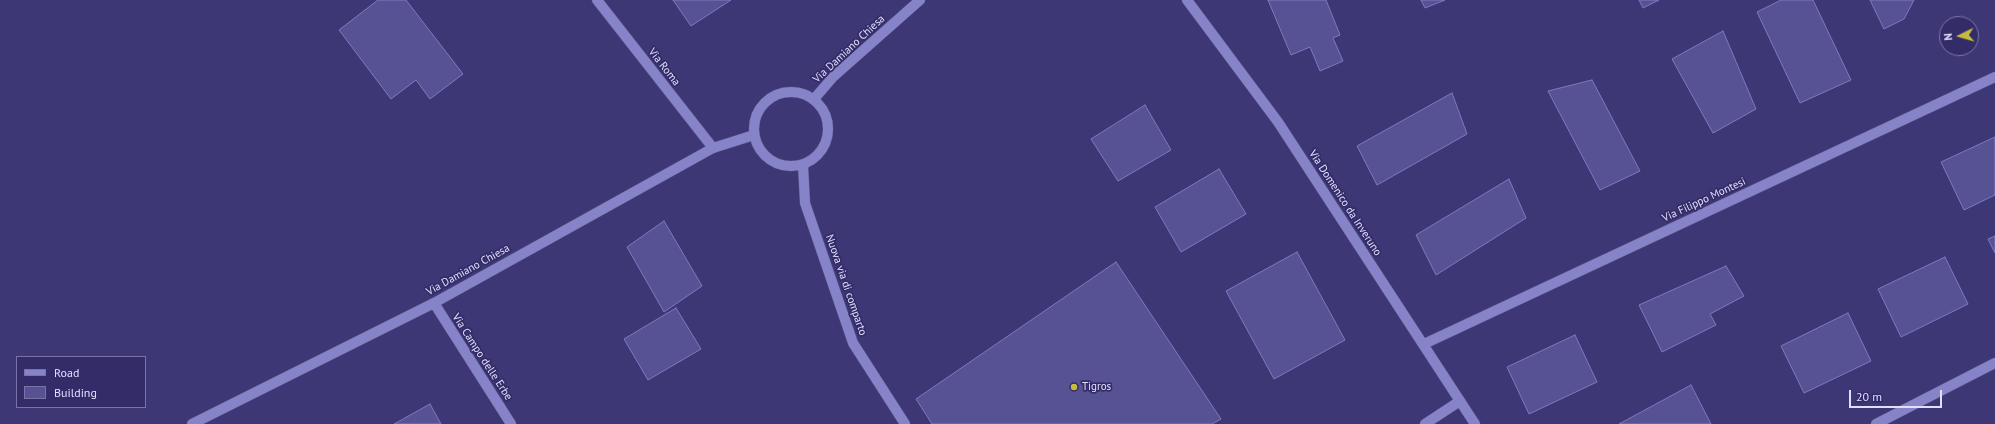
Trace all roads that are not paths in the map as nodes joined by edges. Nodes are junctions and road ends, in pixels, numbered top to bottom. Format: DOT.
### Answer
graph roads {
  1 [pos="597,0"];
  2 [pos="920,0"];
  3 [pos="1187,0"];
  4 [pos="1995,77"];
  5 [pos="814,99"];
  6 [pos="754,135"];
  7 [pos="713,148"];
  8 [pos="803,165"];
  9 [pos="434,303"];
  10 [pos="1424,344"];
  11 [pos="1995,363"];
  12 [pos="1460,401"];
  13 [pos="192,424"];
  14 [pos="511,424"];
  15 [pos="905,424"];
  16 [pos="1425,424"];
  17 [pos="1476,424"];
  18 [pos="1876,424"];
  1 -- 7 [label="street, Via Roma"];
  2 -- 5 [label="street, Via Damiano Chiesa"];
  3 -- 10 [label="street, Via Domenico da Inveruno"];
  4 -- 10 [label="street, Via Filippo Montesi"];
  5 -- 6 [label="street"];
  5 -- 8 [label="street"];
  6 -- 7 [label="street, Via Damiano Chiesa"];
  6 -- 8 [label="street"];
  7 -- 9 [label="street, Via Damiano Chiesa"];
  8 -- 15 [label="street, Nuova via di comparto"];
  9 -- 13 [label="street, Via Damiano Chiesa"];
  9 -- 14 [label="street, Via Campo delle Erbe"];
  10 -- 12 [label="street, Via Domenico da Inveruno"];
  11 -- 18 [label="street"];
  12 -- 16 [label="street"];
  12 -- 17 [label="street, Via Domenico da Inveruno"];
}
